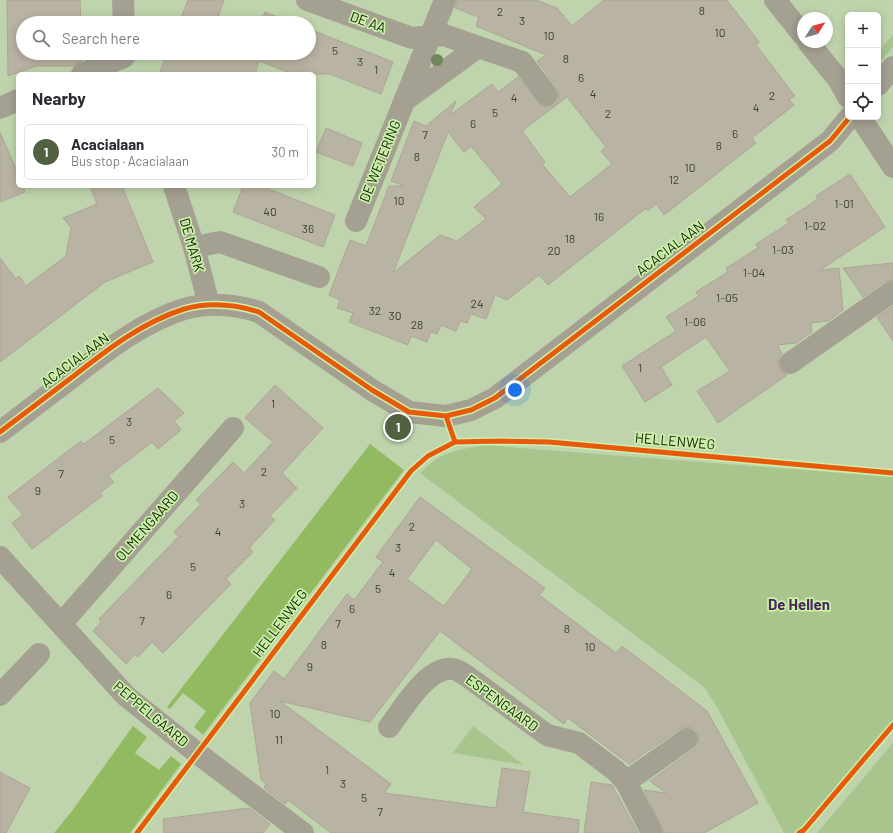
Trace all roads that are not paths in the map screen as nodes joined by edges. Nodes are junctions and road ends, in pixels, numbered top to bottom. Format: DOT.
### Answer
graph roads {
  1 [pos="123,0"];
  2 [pos="307,0"];
  3 [pos="445,0"];
  4 [pos="775,0"];
  5 [pos="124,16"];
  6 [pos="797,28"];
  7 [pos="431,36"];
  8 [pos="478,47"];
  9 [pos="813,48"];
  10 [pos="126,61"];
  11 [pos="893,67"];
  12 [pos="89,72"];
  13 [pos="879,84"];
  14 [pos="845,92"];
  15 [pos="547,95"];
  16 [pos="405,100"];
  17 [pos="16,101"];
  18 [pos="0,108"];
  19 [pos="848,120"];
  20 [pos="862,120"];
  21 [pos="893,167"];
  22 [pos="175,188"];
  23 [pos="356,221"];
  24 [pos="194,247"];
  25 [pos="319,277"];
  26 [pos="893,291"];
  27 [pos="208,305"];
  28 [pos="790,363"];
  29 [pos="233,428"];
  30 [pos="0,432"];
  31 [pos="0,557"];
  32 [pos="61,624"];
  33 [pos="39,654"];
  34 [pos="0,695"];
  35 [pos="389,727"];
  36 [pos="687,739"];
  37 [pos="626,782"];
  38 [pos="304,833"];
  39 [pos="652,833"];
  1 -- 5 [label="street"];
  2 -- 7 [label="street, DE AA"];
  3 -- 7 [label="street, DE WETERING"];
  4 -- 6 [label="street"];
  7 -- 8 [label="street"];
  7 -- 16 [label="street, DE WETERING"];
  8 -- 15 [label="street"];
  8 -- 16 [label="street"];
  9 -- 14 [label="street"];
  10 -- 12 [label="street"];
  11 -- 13 [label="street"];
  16 -- 23 [label="street, DE WETERING"];
  17 -- 18 [label="street"];
  19 -- 27 [label="street, ACACIALAAN"];
  20 -- 21 [label="street"];
  22 -- 24 [label="street, DE MARK"];
  24 -- 25 [label="street"];
  24 -- 27 [label="street, DE MARK"];
  26 -- 28 [label="street"];
  27 -- 30 [label="street, ACACIALAAN"];
  29 -- 32 [label="street, OLMENGAARD"];
  31 -- 32 [label="street, PEPPELGAARD"];
  32 -- 38 [label="street, PEPPELGAARD"];
  33 -- 34 [label="street"];
  35 -- 37 [label="street, ESPENGAARD"];
  36 -- 37 [label="street"];
  37 -- 39 [label="street, ESPENGAARD"];
}
